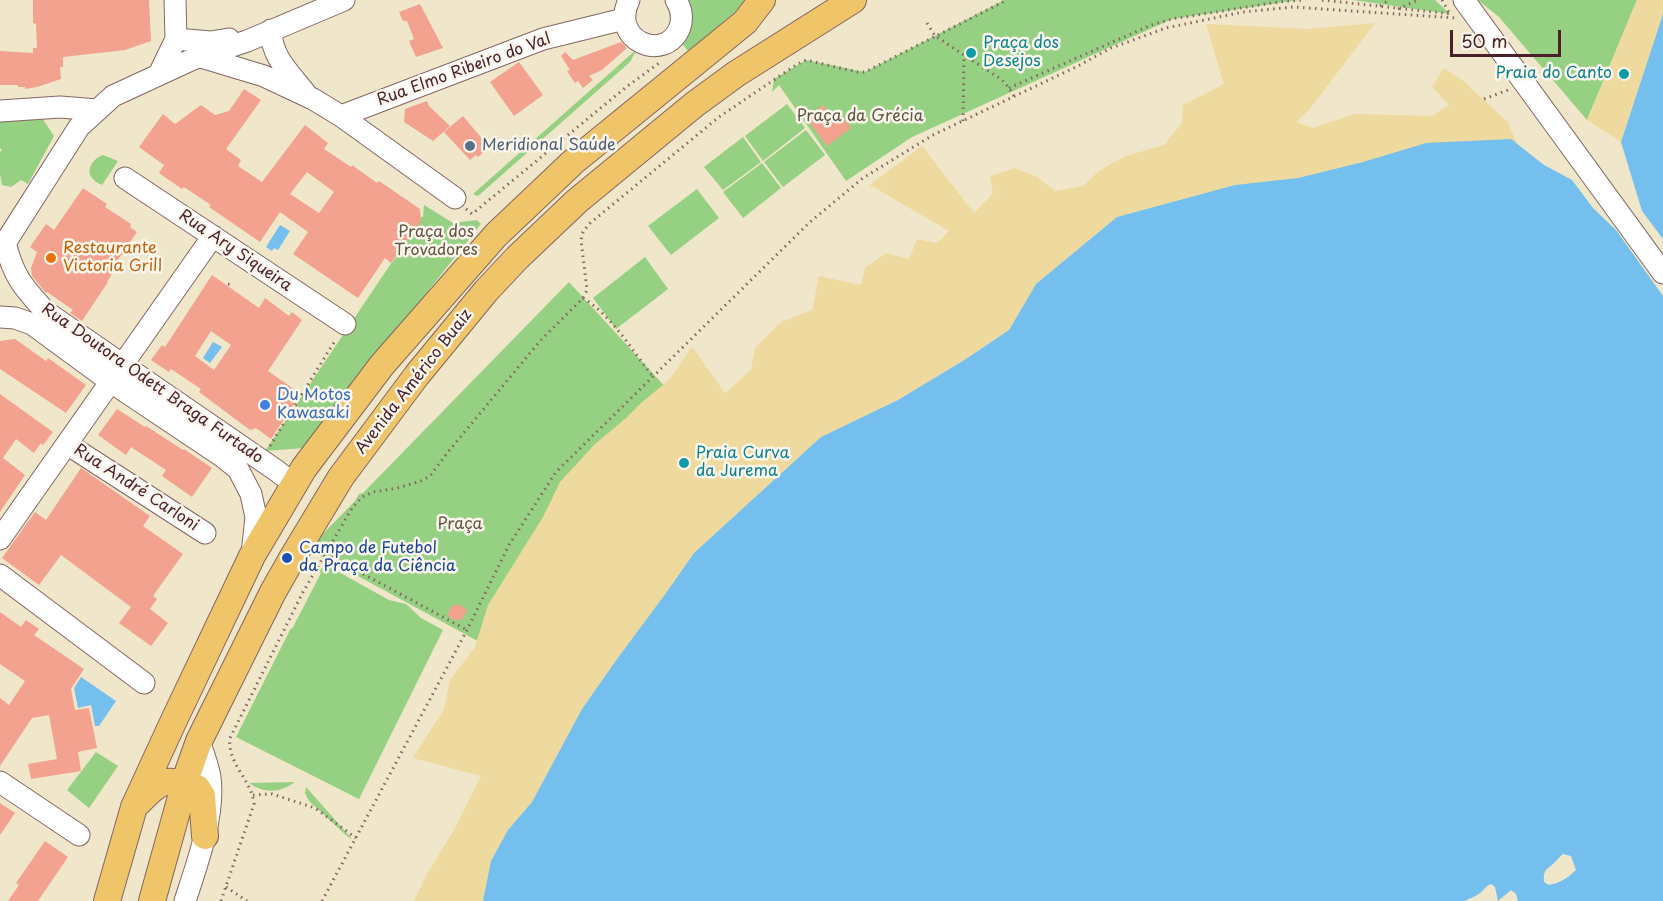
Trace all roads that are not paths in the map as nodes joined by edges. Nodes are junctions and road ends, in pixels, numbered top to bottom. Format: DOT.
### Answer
graph roads {
  1 [pos="175,0"];
  2 [pos="344,0"];
  3 [pos="676,0"];
  4 [pos="762,0"];
  5 [pos="853,0"];
  6 [pos="1462,7"];
  7 [pos="627,10"];
  8 [pos="256,35"];
  9 [pos="176,39"];
  10 [pos="201,57"];
  11 [pos="159,74"];
  12 [pos="264,76"];
  13 [pos="308,97"];
  14 [pos="98,110"];
  15 [pos="0,111"];
  16 [pos="341,116"];
  17 [pos="125,178"];
  18 [pos="455,198"];
  19 [pos="213,236"];
  20 [pos="3,247"];
  21 [pos="1663,273"];
  22 [pos="0,317"];
  23 [pos="345,324"];
  24 [pos="116,373"];
  25 [pos="67,444"];
  26 [pos="295,485"];
  27 [pos="205,533"];
  28 [pos="0,539"];
  29 [pos="252,556"];
  30 [pos="0,575"];
  31 [pos="273,592"];
  32 [pos="144,683"];
  33 [pos="199,741"];
  34 [pos="0,782"];
  35 [pos="185,784"];
  36 [pos="134,807"];
  37 [pos="79,835"];
  38 [pos="205,836"];
  39 [pos="107,901"];
  40 [pos="152,901"];
  41 [pos="185,901"];
  1 -- 9 [label="street"];
  2 -- 8 [label="street"];
  3 -- 7 [label="street, Rua Elmo Ribeiro do Val"];
  4 -- 26 [label="main road, Avenida Américo Buaiz"];
  5 -- 31 [label="main road, Avenida Américo Buaiz"];
  6 -- 21 [label="street"];
  7 -- 16 [label="street, Rua Elmo Ribeiro do Val"];
  8 -- 9 [label="street"];
  8 -- 10 [label="street"];
  8 -- 12 [label="street"];
  8 -- 13 [label="street"];
  9 -- 11 [label="street"];
  10 -- 11 [label="street"];
  10 -- 12 [label="street"];
  11 -- 14 [label="street"];
  12 -- 13 [label="street"];
  13 -- 16 [label="street"];
  14 -- 15 [label="street"];
  14 -- 20 [label="street"];
  16 -- 18 [label="street"];
  17 -- 19 [label="street, Rua Ary Siqueira"];
  19 -- 23 [label="street, Rua Ary Siqueira"];
  19 -- 24 [label="street"];
  20 -- 24 [label="street, Rua Doutora Odett Braga Furtado"];
  22 -- 24 [label="street, Rua Doutora Odett Braga Furtado"];
  24 -- 25 [label="street"];
  24 -- 26 [label="street, Rua Doutora Odett Braga Furtado"];
  24 -- 29 [label="street, Rua Doutora Odett Braga Furtado"];
  25 -- 27 [label="street, Rua André Carloni"];
  25 -- 28 [label="street"];
  26 -- 29 [label="main road, Avenida Américo Buaiz"];
  26 -- 31 [label="main road"];
  29 -- 36 [label="main road, Avenida Américo Buaiz"];
  30 -- 32 [label="street"];
  31 -- 33 [label="main road, Avenida Américo Buaiz"];
  33 -- 35 [label="main road, Avenida Américo Buaiz"];
  33 -- 38 [label="street"];
  34 -- 37 [label="street"];
  35 -- 36 [label="main road"];
  35 -- 38 [label="main road"];
  35 -- 40 [label="main road, Avenida Américo Buaiz"];
  36 -- 39 [label="main road, Avenida Américo Buaiz"];
  38 -- 41 [label="street"];
}
